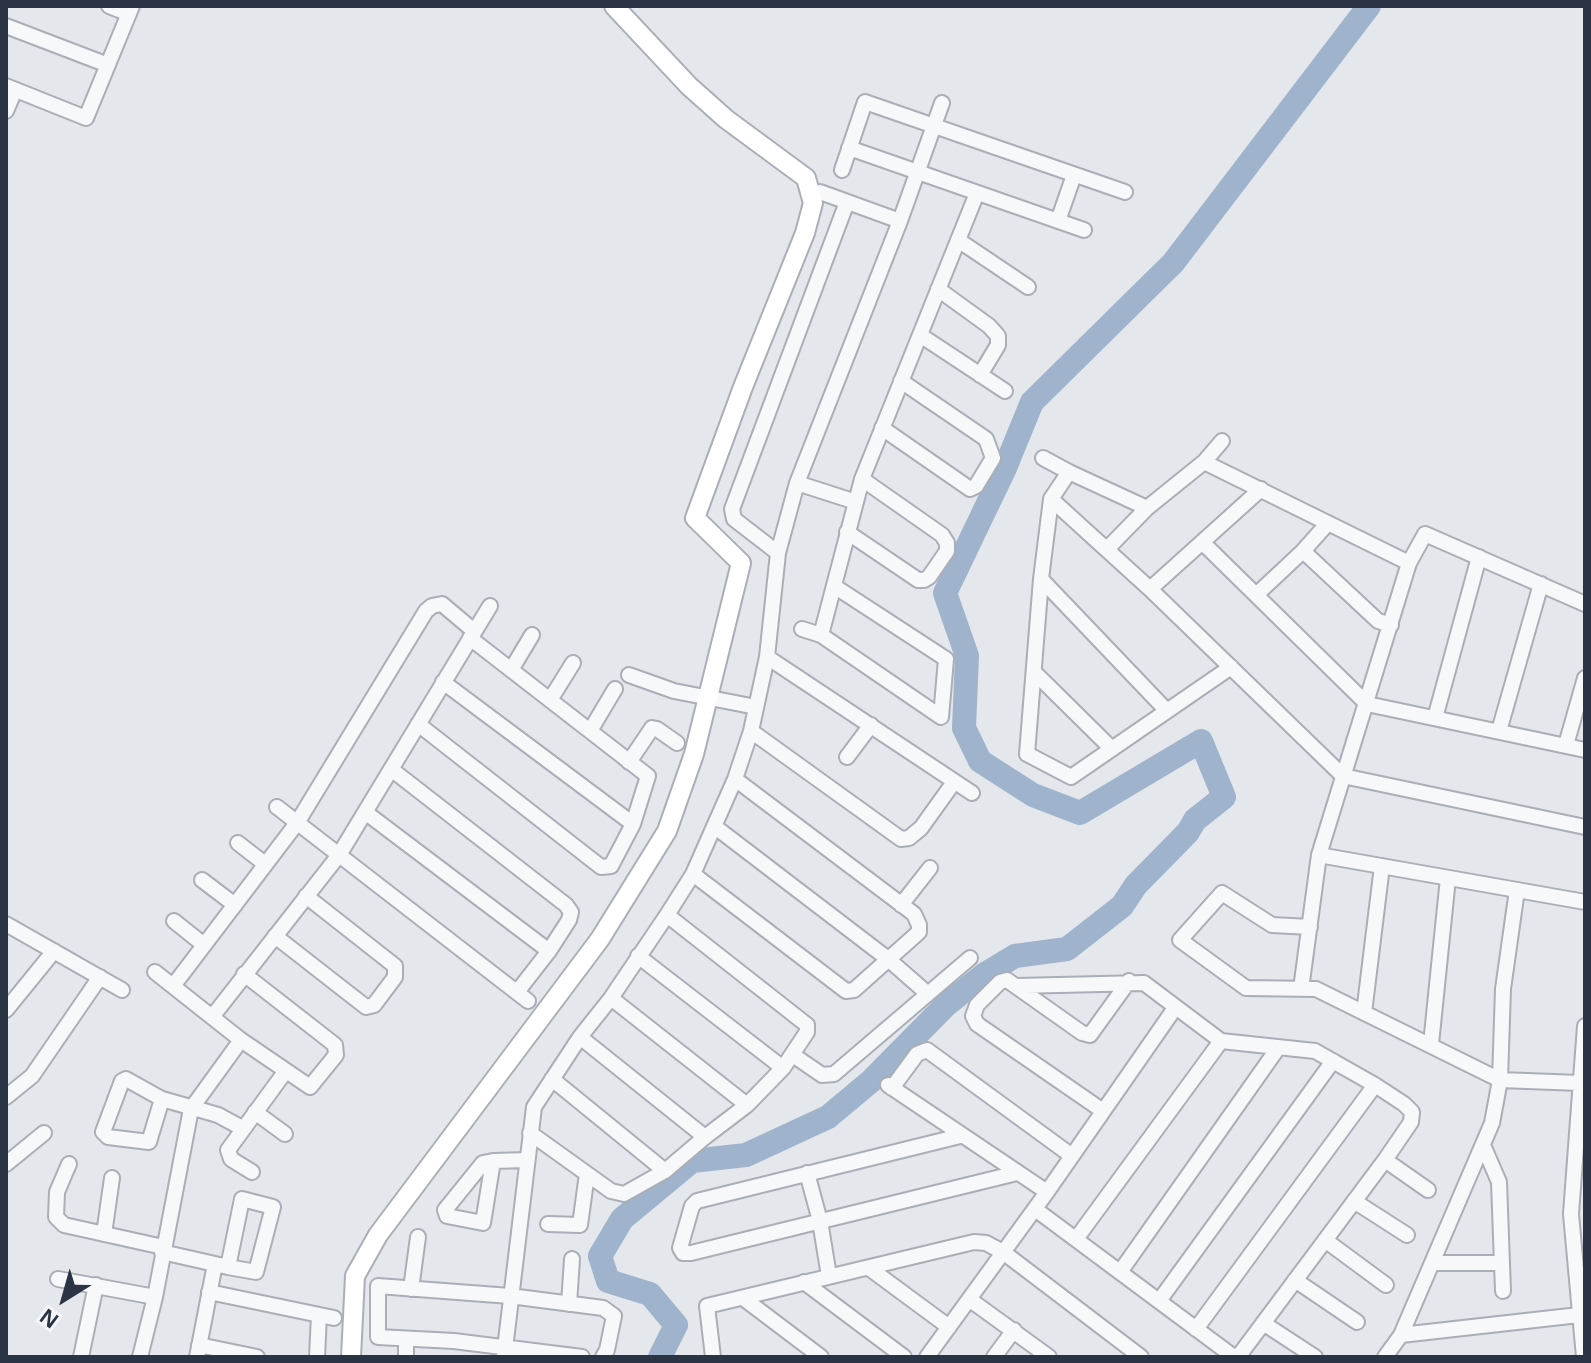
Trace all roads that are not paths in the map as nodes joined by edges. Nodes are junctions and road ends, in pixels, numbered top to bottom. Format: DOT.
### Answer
graph roads {
  1 [pos="109,6"];
  2 [pos="614,6"];
  3 [pos="131,10"];
  4 [pos="6,26"];
  5 [pos="108,65"];
  6 [pos="10,88"];
  7 [pos="942,103"];
  8 [pos="6,111"];
  9 [pos="935,127"];
  10 [pos="849,148"];
  11 [pos="842,170"];
  12 [pos="918,172"];
  13 [pos="1074,175"];
  14 [pos="820,192"];
  15 [pos="1125,192"];
  16 [pos="977,193"];
  17 [pos="847,202"];
  18 [pos="900,221"];
  19 [pos="1058,221"];
  20 [pos="1084,230"];
  21 [pos="958,240"];
  22 [pos="1028,287"];
  23 [pos="938,289"];
  24 [pos="920,335"];
  25 [pos="980,375"];
  26 [pos="901,381"];
  27 [pos="1005,391"];
  28 [pos="882,428"];
  29 [pos="1222,441"];
  30 [pos="1043,458"];
  31 [pos="1204,462"];
  32 [pos="1069,472"];
  33 [pos="862,479"];
  34 [pos="797,483"];
  35 [pos="1261,489"];
  36 [pos="1051,499"];
  37 [pos="856,502"];
  38 [pos="1147,508"];
  39 [pos="1328,523"];
  40 [pos="847,532"];
  41 [pos="1202,542"];
  42 [pos="1107,549"];
  43 [pos="1303,551"];
  44 [pos="778,553"];
  45 [pos="1479,557"];
  46 [pos="1409,563"];
  47 [pos="1041,579"];
  48 [pos="1541,584"];
  49 [pos="834,586"];
  50 [pos="1150,589"];
  51 [pos="1256,595"];
  52 [pos="1585,604"];
  53 [pos="490,606"];
  54 [pos="1391,625"];
  55 [pos="802,629"];
  56 [pos="472,635"];
  57 [pos="532,635"];
  58 [pos="821,635"];
  59 [pos="767,657"];
  60 [pos="573,663"];
  61 [pos="1231,667"];
  62 [pos="511,670"];
  63 [pos="1034,672"];
  64 [pos="629,675"];
  65 [pos="1585,678"];
  66 [pos="443,682"];
  67 [pos="615,689"];
  68 [pos="708,696"];
  69 [pos="550,700"];
  70 [pos="1367,704"];
  71 [pos="756,707"];
  72 [pos="1167,711"];
  73 [pos="1435,718"];
  74 [pos="418,724"];
  75 [pos="871,725"];
  76 [pos="590,731"];
  77 [pos="751,731"];
  78 [pos="1499,731"];
  79 [pos="677,743"];
  80 [pos="1566,745"];
  81 [pos="1112,749"];
  82 [pos="1585,750"];
  83 [pos="847,757"];
  84 [pos="629,762"];
  85 [pos="391,769"];
  86 [pos="1343,776"];
  87 [pos="735,779"];
  88 [pos="954,782"];
  89 [pos="972,793"];
  90 [pos="277,807"];
  91 [pos="365,812"];
  92 [pos="297,823"];
  93 [pos="633,824"];
  94 [pos="714,826"];
  95 [pos="1585,827"];
  96 [pos="238,843"];
  97 [pos="339,855"];
  98 [pos="1319,855"];
  99 [pos="265,864"];
  100 [pos="1382,866"];
  101 [pos="930,868"];
  102 [pos="693,874"];
  103 [pos="1448,878"];
  104 [pos="202,880"];
  105 [pos="1517,890"];
  106 [pos="306,896"];
  107 [pos="1585,902"];
  108 [pos="235,905"];
  109 [pos="901,905"];
  110 [pos="667,915"];
  111 [pos="174,921"];
  112 [pos="6,924"];
  113 [pos="1310,927"];
  114 [pos="275,936"];
  115 [pos="204,945"];
  116 [pos="54,951"];
  117 [pos="549,951"];
  118 [pos="638,956"];
  119 [pos="970,958"];
  120 [pos="888,959"];
  121 [pos="155,972"];
  122 [pos="244,974"];
  123 [pos="100,977"];
  124 [pos="1129,981"];
  125 [pos="173,986"];
  126 [pos="1016,986"];
  127 [pos="1301,989"];
  128 [pos="122,990"];
  129 [pos="928,994"];
  130 [pos="611,998"];
  131 [pos="1175,1008"];
  132 [pos="6,1010"];
  133 [pos="1364,1013"];
  134 [pos="212,1017"];
  135 [pos="1585,1026"];
  136 [pos="580,1037"];
  137 [pos="241,1040"];
  138 [pos="1221,1041"];
  139 [pos="1431,1044"];
  140 [pos="1278,1048"];
  141 [pos="793,1055"];
  142 [pos="1333,1061"];
  143 [pos="783,1068"];
  144 [pos="285,1072"];
  145 [pos="552,1079"];
  146 [pos="1500,1080"];
  147 [pos="1580,1083"];
  148 [pos="1375,1085"];
  149 [pos="6,1097"];
  150 [pos="162,1099"];
  151 [pos="747,1105"];
  152 [pos="191,1109"];
  153 [pos="1103,1111"];
  154 [pos="255,1112"];
  155 [pos="242,1128"];
  156 [pos="44,1133"];
  157 [pos="530,1133"];
  158 [pos="285,1134"];
  159 [pos="960,1136"];
  160 [pos="705,1137"];
  161 [pos="1483,1145"];
  162 [pos="1072,1156"];
  163 [pos="527,1160"];
  164 [pos="1385,1160"];
  165 [pos="493,1161"];
  166 [pos="6,1164"];
  167 [pos="69,1164"];
  168 [pos="665,1171"];
  169 [pos="252,1172"];
  170 [pos="807,1173"];
  171 [pos="1017,1173"];
  172 [pos="587,1174"];
  173 [pos="112,1178"];
  174 [pos="1428,1190"];
  175 [pos="1047,1192"];
  176 [pos="1354,1201"];
  177 [pos="1035,1209"];
  178 [pos="820,1221"];
  179 [pos="548,1224"];
  180 [pos="104,1234"];
  181 [pos="1407,1235"];
  182 [pos="418,1237"];
  183 [pos="1076,1239"];
  184 [pos="1325,1240"];
  185 [pos="163,1250"];
  186 [pos="1003,1252"];
  187 [pos="572,1259"];
  188 [pos="1432,1263"];
  189 [pos="1501,1263"];
  190 [pos="221,1265"];
  191 [pos="869,1268"];
  192 [pos="1120,1272"];
  193 [pos="829,1276"];
  194 [pos="58,1279"];
  195 [pos="1295,1280"];
  196 [pos="804,1282"];
  197 [pos="96,1285"];
  198 [pos="1386,1285"];
  199 [pos="411,1289"];
  200 [pos="1503,1291"];
  201 [pos="209,1292"];
  202 [pos="510,1296"];
  203 [pos="155,1297"];
  204 [pos="743,1298"];
  205 [pos="969,1299"];
  206 [pos="1159,1301"];
  207 [pos="569,1304"];
  208 [pos="319,1315"];
  209 [pos="1579,1315"];
  210 [pos="334,1318"];
  211 [pos="1357,1322"];
  212 [pos="1263,1323"];
  213 [pos="949,1327"];
  214 [pos="1196,1329"];
  215 [pos="1014,1330"];
  216 [pos="1401,1335"];
  217 [pos="406,1339"];
  218 [pos="454,1341"];
  219 [pos="198,1351"];
  220 [pos="504,1352"];
  221 [pos="81,1357"];
  222 [pos="140,1357"];
  223 [pos="257,1357"];
  224 [pos="317,1357"];
  225 [pos="351,1357"];
  226 [pos="406,1357"];
  227 [pos="454,1357"];
  228 [pos="582,1357"];
  229 [pos="603,1357"];
  230 [pos="713,1357"];
  231 [pos="821,1357"];
  232 [pos="904,1357"];
  233 [pos="927,1357"];
  234 [pos="994,1357"];
  235 [pos="1049,1357"];
  236 [pos="1141,1357"];
  237 [pos="1236,1357"];
  238 [pos="1315,1357"];
  239 [pos="1385,1357"];
  240 [pos="1584,1357"];
  1 -- 3 [label="street"];
  2 -- 68 [label="street"];
  3 -- 5 [label="street"];
  4 -- 5 [label="street"];
  5 -- 6 [label="street"];
  6 -- 8 [label="street"];
  7 -- 9 [label="street"];
  9 -- 10 [label="street"];
  9 -- 12 [label="street"];
  9 -- 13 [label="street"];
  10 -- 11 [label="street"];
  10 -- 12 [label="street"];
  12 -- 16 [label="street"];
  12 -- 18 [label="street"];
  13 -- 15 [label="street"];
  13 -- 19 [label="street"];
  14 -- 17 [label="street"];
  16 -- 19 [label="street"];
  16 -- 21 [label="street"];
  17 -- 18 [label="street"];
  17 -- 44 [label="street"];
  18 -- 34 [label="street"];
  19 -- 20 [label="street"];
  21 -- 22 [label="street"];
  21 -- 23 [label="street"];
  23 -- 24 [label="street"];
  23 -- 25 [label="street"];
  24 -- 25 [label="street"];
  24 -- 26 [label="street"];
  25 -- 27 [label="street"];
  26 -- 28 [label="street"];
  26 -- 28 [label="street"];
  28 -- 33 [label="street"];
  29 -- 31 [label="street"];
  30 -- 32 [label="street"];
  31 -- 35 [label="street"];
  31 -- 38 [label="street"];
  32 -- 36 [label="street"];
  32 -- 38 [label="street"];
  33 -- 37 [label="street"];
  33 -- 40 [label="street"];
  34 -- 37 [label="street"];
  34 -- 44 [label="street"];
  35 -- 39 [label="street"];
  35 -- 41 [label="street"];
  36 -- 42 [label="street"];
  36 -- 47 [label="street"];
  37 -- 40 [label="street"];
  38 -- 42 [label="street"];
  39 -- 43 [label="street"];
  39 -- 46 [label="street"];
  40 -- 49 [label="street"];
  41 -- 50 [label="street"];
  41 -- 51 [label="street"];
  42 -- 50 [label="street"];
  43 -- 51 [label="street"];
  43 -- 54 [label="street"];
  44 -- 59 [label="street"];
  45 -- 46 [label="street"];
  45 -- 48 [label="street"];
  45 -- 73 [label="street"];
  46 -- 54 [label="street"];
  47 -- 63 [label="street"];
  47 -- 72 [label="street"];
  48 -- 52 [label="street"];
  48 -- 78 [label="street"];
  49 -- 58 [label="street"];
  49 -- 58 [label="street"];
  50 -- 61 [label="street"];
  51 -- 70 [label="street"];
  53 -- 56 [label="street"];
  54 -- 70 [label="street"];
  55 -- 58 [label="street"];
  56 -- 62 [label="street"];
  56 -- 66 [label="street"];
  56 -- 92 [label="street"];
  57 -- 62 [label="street"];
  59 -- 71 [label="street"];
  59 -- 75 [label="street"];
  60 -- 69 [label="street"];
  61 -- 72 [label="street"];
  61 -- 86 [label="street"];
  62 -- 69 [label="street"];
  63 -- 81 [label="street"];
  63 -- 81 [label="street"];
  64 -- 68 [label="street"];
  65 -- 80 [label="street"];
  66 -- 74 [label="street"];
  66 -- 93 [label="street"];
  67 -- 76 [label="street"];
  68 -- 71 [label="street"];
  68 -- 225 [label="street"];
  69 -- 76 [label="street"];
  70 -- 73 [label="street"];
  70 -- 86 [label="street"];
  71 -- 77 [label="street"];
  72 -- 81 [label="street"];
  73 -- 78 [label="street"];
  74 -- 85 [label="street"];
  74 -- 93 [label="street"];
  75 -- 83 [label="street"];
  75 -- 88 [label="street"];
  76 -- 84 [label="street"];
  77 -- 87 [label="street"];
  77 -- 88 [label="street"];
  78 -- 80 [label="street"];
  79 -- 84 [label="street"];
  80 -- 82 [label="street"];
  84 -- 93 [label="street"];
  85 -- 91 [label="street"];
  85 -- 117 [label="street"];
  86 -- 95 [label="street"];
  86 -- 98 [label="street"];
  87 -- 94 [label="street"];
  87 -- 109 [label="street"];
  88 -- 89 [label="street"];
  90 -- 92 [label="street"];
  91 -- 97 [label="street"];
  91 -- 117 [label="street"];
  92 -- 97 [label="street"];
  92 -- 99 [label="street"];
  94 -- 102 [label="street"];
  94 -- 120 [label="street"];
  96 -- 99 [label="street"];
  97 -- 106 [label="street"];
  97 -- 117 [label="street"];
  98 -- 100 [label="street"];
  98 -- 113 [label="street"];
  99 -- 108 [label="street"];
  100 -- 103 [label="street"];
  100 -- 133 [label="street"];
  101 -- 109 [label="street"];
  102 -- 110 [label="street"];
  102 -- 120 [label="street"];
  103 -- 105 [label="street"];
  103 -- 139 [label="street"];
  104 -- 108 [label="street"];
  105 -- 107 [label="street"];
  105 -- 146 [label="street"];
  106 -- 114 [label="street"];
  106 -- 114 [label="street"];
  108 -- 115 [label="street"];
  109 -- 120 [label="street"];
  110 -- 118 [label="street"];
  110 -- 141 [label="street"];
  111 -- 115 [label="street"];
  112 -- 116 [label="street"];
  113 -- 127 [label="street"];
  113 -- 127 [label="street"];
  114 -- 122 [label="street"];
  115 -- 125 [label="street"];
  116 -- 123 [label="street"];
  116 -- 132 [label="street"];
  118 -- 130 [label="street"];
  118 -- 143 [label="street"];
  119 -- 129 [label="street"];
  120 -- 129 [label="street"];
  121 -- 125 [label="street"];
  122 -- 134 [label="street"];
  122 -- 144 [label="street"];
  123 -- 128 [label="street"];
  123 -- 149 [label="street"];
  124 -- 126 [label="street"];
  124 -- 126 [label="street"];
  124 -- 131 [label="street"];
  125 -- 134 [label="street"];
  126 -- 153 [label="street"];
  127 -- 133 [label="street"];
  129 -- 141 [label="street"];
  130 -- 136 [label="street"];
  130 -- 151 [label="street"];
  131 -- 138 [label="street"];
  131 -- 153 [label="street"];
  133 -- 139 [label="street"];
  134 -- 137 [label="street"];
  135 -- 147 [label="street"];
  136 -- 145 [label="street"];
  136 -- 160 [label="street"];
  137 -- 144 [label="street"];
  137 -- 152 [label="street"];
  138 -- 140 [label="street"];
  138 -- 183 [label="street"];
  139 -- 146 [label="street"];
  140 -- 142 [label="street"];
  140 -- 192 [label="street"];
  141 -- 143 [label="street"];
  142 -- 148 [label="street"];
  142 -- 206 [label="street"];
  143 -- 151 [label="street"];
  144 -- 154 [label="street"];
  145 -- 157 [label="street"];
  145 -- 168 [label="street"];
  146 -- 147 [label="street"];
  146 -- 161 [label="street"];
  147 -- 209 [label="street"];
  148 -- 164 [label="street"];
  148 -- 214 [label="street"];
  150 -- 150 [label="street"];
  150 -- 152 [label="street"];
  151 -- 160 [label="street"];
  152 -- 155 [label="street"];
  152 -- 185 [label="street"];
  153 -- 162 [label="street"];
  154 -- 155 [label="street"];
  154 -- 158 [label="street"];
  155 -- 169 [label="street"];
  156 -- 166 [label="street"];
  157 -- 163 [label="street"];
  157 -- 172 [label="street"];
  159 -- 162 [label="street"];
  159 -- 170 [label="street"];
  159 -- 171 [label="street"];
  160 -- 168 [label="street"];
  161 -- 188 [label="street"];
  161 -- 189 [label="street"];
  162 -- 175 [label="street"];
  163 -- 165 [label="street"];
  163 -- 202 [label="street"];
  164 -- 174 [label="street"];
  164 -- 176 [label="street"];
  165 -- 165 [label="street"];
  167 -- 180 [label="street"];
  168 -- 172 [label="street"];
  170 -- 178 [label="street"];
  170 -- 178 [label="street"];
  171 -- 175 [label="street"];
  171 -- 178 [label="street"];
  172 -- 179 [label="street"];
  173 -- 180 [label="street"];
  175 -- 177 [label="street"];
  176 -- 181 [label="street"];
  176 -- 184 [label="street"];
  177 -- 183 [label="street"];
  177 -- 186 [label="street"];
  178 -- 193 [label="street"];
  180 -- 185 [label="street"];
  182 -- 199 [label="street"];
  183 -- 192 [label="street"];
  184 -- 195 [label="street"];
  184 -- 198 [label="street"];
  185 -- 190 [label="street"];
  185 -- 203 [label="street"];
  186 -- 191 [label="street"];
  186 -- 205 [label="street"];
  186 -- 236 [label="street"];
  187 -- 207 [label="street"];
  188 -- 189 [label="street"];
  188 -- 216 [label="street"];
  189 -- 200 [label="street"];
  190 -- 190 [label="street"];
  190 -- 201 [label="street"];
  191 -- 193 [label="street"];
  191 -- 213 [label="street"];
  192 -- 206 [label="street"];
  193 -- 196 [label="street"];
  194 -- 197 [label="street"];
  195 -- 211 [label="street"];
  195 -- 212 [label="street"];
  196 -- 204 [label="street"];
  196 -- 232 [label="street"];
  197 -- 203 [label="street"];
  197 -- 221 [label="street"];
  199 -- 202 [label="street"];
  199 -- 217 [label="street"];
  201 -- 208 [label="street"];
  201 -- 219 [label="street"];
  202 -- 207 [label="street"];
  202 -- 220 [label="street"];
  203 -- 222 [label="street"];
  204 -- 230 [label="street"];
  204 -- 231 [label="street"];
  205 -- 213 [label="street"];
  205 -- 215 [label="street"];
  206 -- 214 [label="street"];
  207 -- 229 [label="street"];
  208 -- 210 [label="street"];
  208 -- 224 [label="street"];
  209 -- 216 [label="street"];
  209 -- 240 [label="street"];
  212 -- 237 [label="street"];
  212 -- 238 [label="street"];
  213 -- 233 [label="street"];
  214 -- 237 [label="street"];
  215 -- 234 [label="street"];
  215 -- 235 [label="street"];
  216 -- 239 [label="street"];
  217 -- 218 [label="street"];
  217 -- 226 [label="street"];
  218 -- 220 [label="street"];
  218 -- 227 [label="street"];
  219 -- 223 [label="street"];
  220 -- 228 [label="street"];
}
